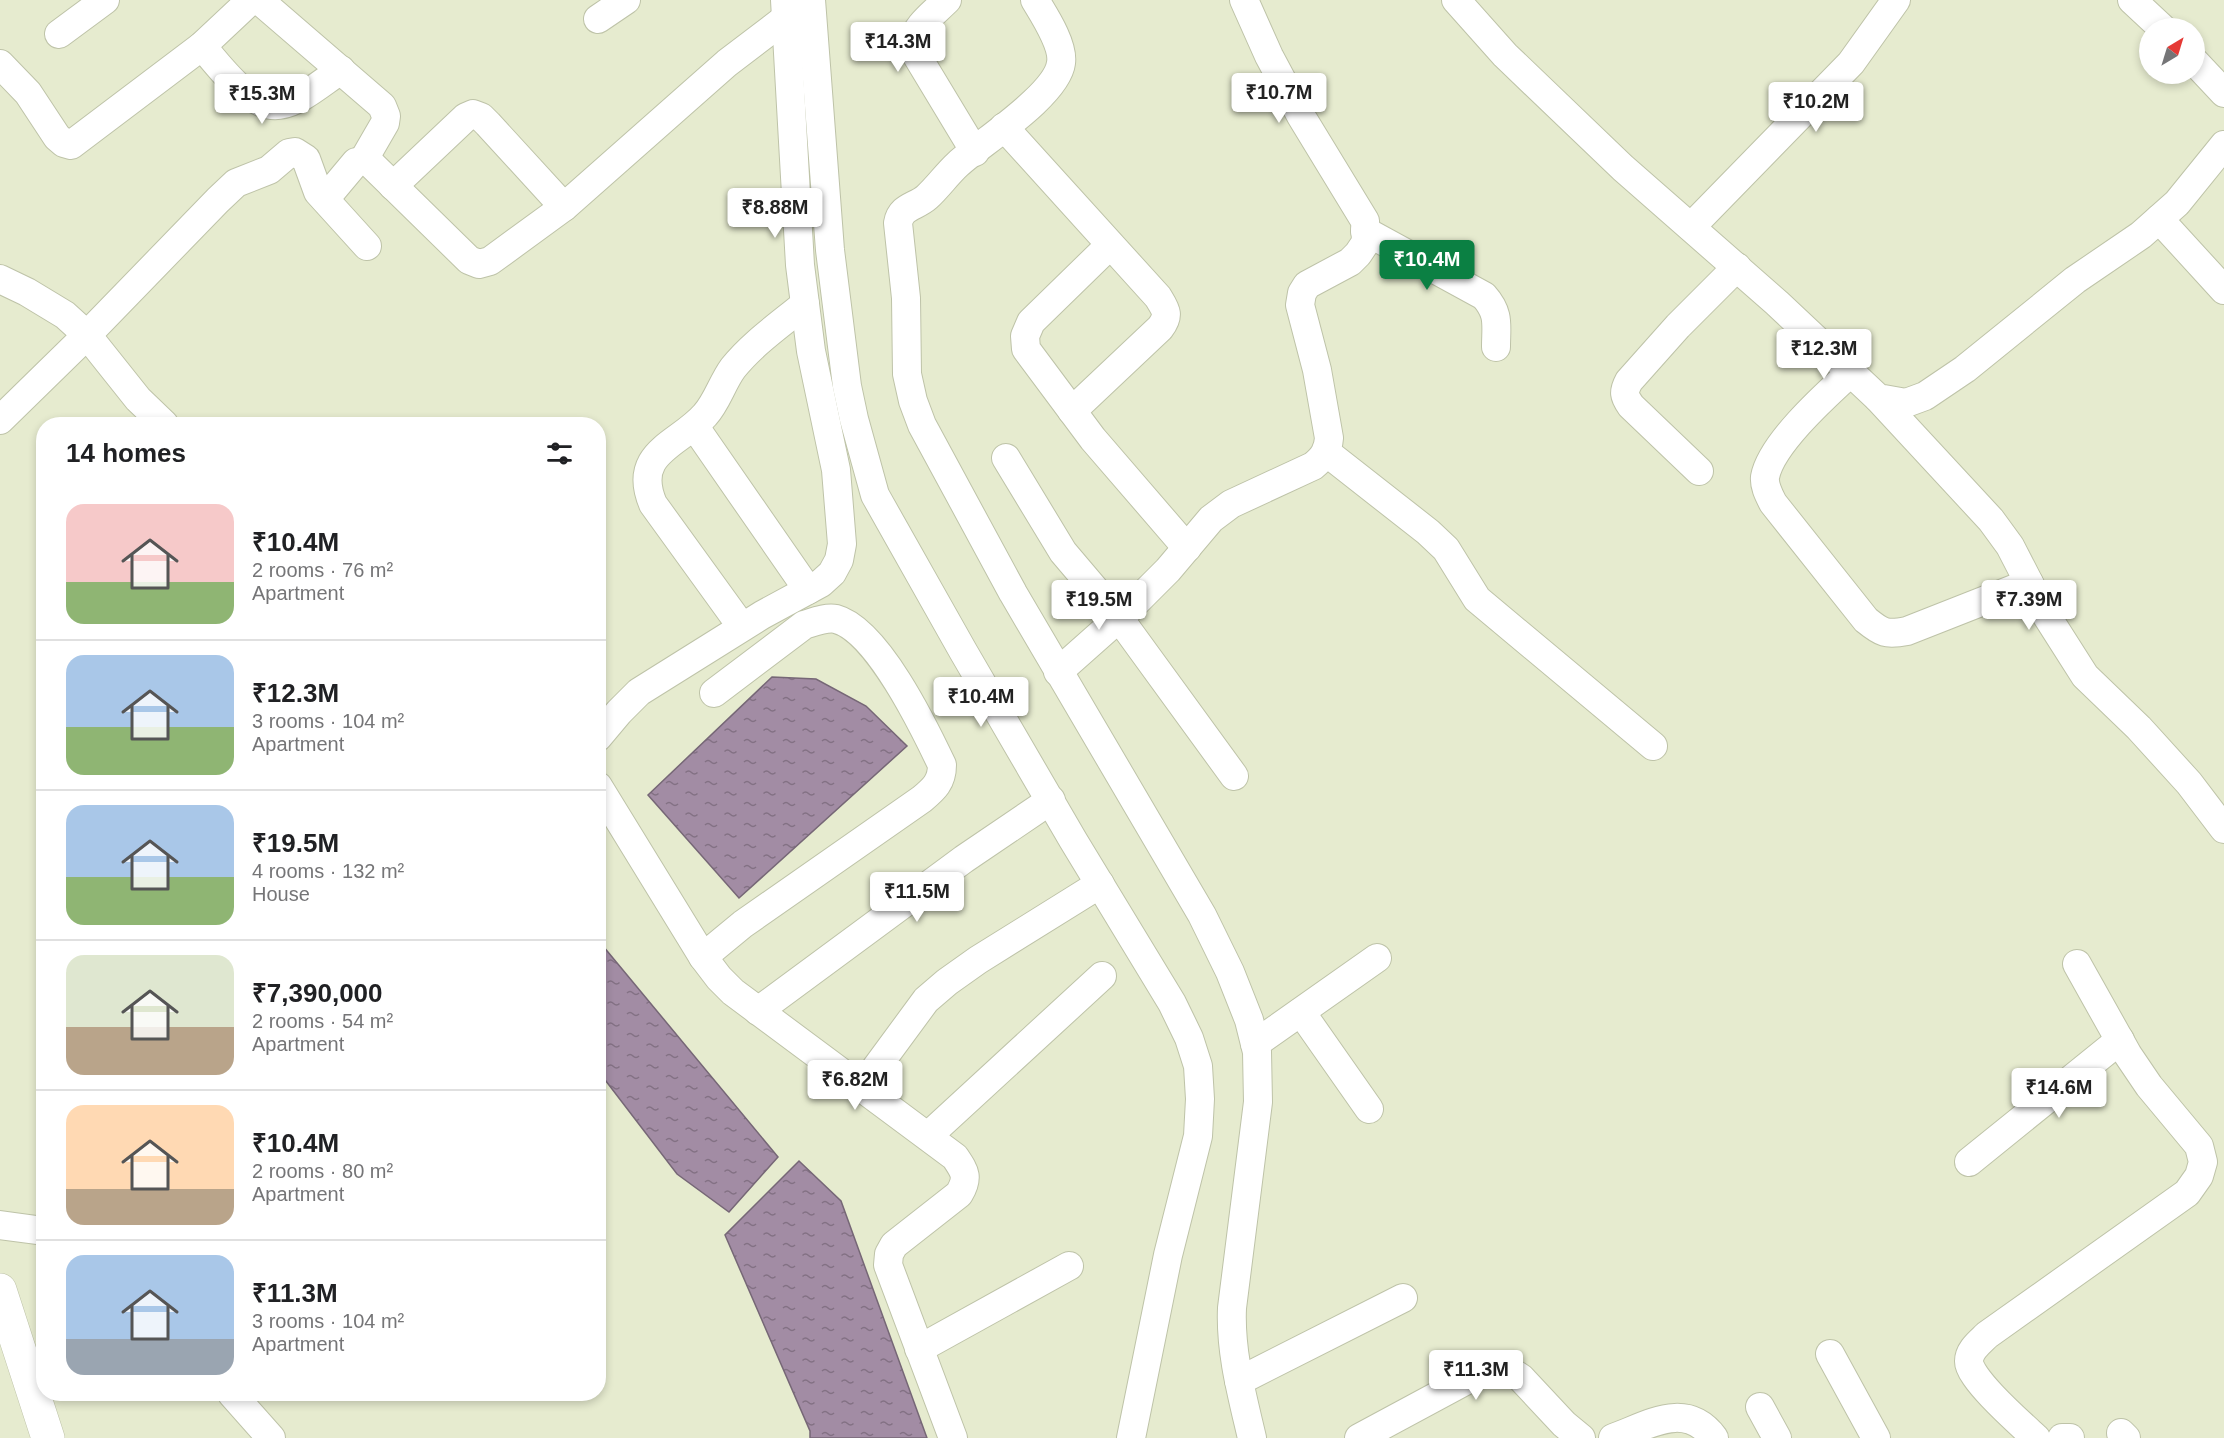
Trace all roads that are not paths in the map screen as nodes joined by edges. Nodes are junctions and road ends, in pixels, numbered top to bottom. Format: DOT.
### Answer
graph roads {
  1 [pos="105,0"];
  2 [pos="251,0"];
  3 [pos="259,0"];
  4 [pos="626,0"];
  5 [pos="811,0"];
  6 [pos="947,0"];
  7 [pos="1035,0"];
  8 [pos="1244,0"];
  9 [pos="1456,0"];
  10 [pos="2132,0"];
  11 [pos="1890,2"];
  12 [pos="785,9"];
  13 [pos="2151,18"];
  14 [pos="598,19"];
  15 [pos="59,34"];
  16 [pos="202,46"];
  17 [pos="0,64"];
  18 [pos="340,70"];
  19 [pos="2205,73"];
  20 [pos="2224,93"];
  21 [pos="1004,127"];
  22 [pos="2224,145"];
  23 [pos="975,152"];
  24 [pos="363,161"];
  25 [pos="393,186"];
  26 [pos="325,199"];
  27 [pos="564,207"];
  28 [pos="2159,219"];
  29 [pos="1691,227"];
  30 [pos="1365,231"];
  31 [pos="1110,245"];
  32 [pos="367,246"];
  33 [pos="1737,267"];
  34 [pos="0,279"];
  35 [pos="2224,290"];
  36 [pos="805,304"];
  37 [pos="87,335"];
  38 [pos="1496,347"];
  39 [pos="1850,373"];
  40 [pos="1878,398"];
  41 [pos="1072,411"];
  42 [pos="157,417"];
  43 [pos="0,420"];
  44 [pos="695,427"];
  45 [pos="1326,452"];
  46 [pos="1006,458"];
  47 [pos="1699,471"];
  48 [pos="1187,548"];
  49 [pos="2029,583"];
  50 [pos="808,590"];
  51 [pos="1119,618"];
  52 [pos="742,627"];
  53 [pos="1059,672"];
  54 [pos="714,693"];
  55 [pos="606,727"];
  56 [pos="1653,746"];
  57 [pos="1234,776"];
  58 [pos="606,799"];
  59 [pos="1051,800"];
  60 [pos="2224,829"];
  61 [pos="1100,884"];
  62 [pos="703,957"];
  63 [pos="1377,958"];
  64 [pos="2077,964"];
  65 [pos="1102,976"];
  66 [pos="758,1011"];
  67 [pos="1301,1012"];
  68 [pos="2120,1040"];
  69 [pos="1255,1044"];
  70 [pos="862,1087"];
  71 [pos="1369,1109"];
  72 [pos="928,1137"];
  73 [pos="1969,1162"];
  74 [pos="0,1225"];
  75 [pos="36,1230"];
  76 [pos="1069,1266"];
  77 [pos="0,1290"];
  78 [pos="1403,1298"];
  79 [pos="919,1349"];
  80 [pos="1830,1354"];
  81 [pos="1239,1381"];
  82 [pos="238,1401"];
  83 [pos="1760,1407"];
  84 [pos="48,1438"];
  85 [pos="271,1438"];
  86 [pos="953,1438"];
  87 [pos="1131,1438"];
  88 [pos="1252,1438"];
  89 [pos="1359,1438"];
  90 [pos="1581,1438"];
  91 [pos="1613,1438"];
  92 [pos="1714,1438"];
  93 [pos="1777,1438"];
  94 [pos="1876,1438"];
  95 [pos="2036,1438"];
  96 [pos="2062,1438"];
  97 [pos="2070,1438"];
  1 -- 15 [label="street"];
  2 -- 16 [label="street"];
  3 -- 18 [label="street"];
  4 -- 14 [label="street"];
  5 -- 59 [label="street"];
  6 -- 23 [label="street"];
  7 -- 21 [label="street"];
  8 -- 30 [label="street"];
  9 -- 29 [label="street"];
  10 -- 13 [label="street"];
  11 -- 29 [label="street"];
  12 -- 27 [label="street"];
  12 -- 36 [label="street"];
  16 -- 17 [label="street"];
  16 -- 18 [label="street"];
  18 -- 24 [label="street"];
  19 -- 20 [label="street"];
  21 -- 23 [label="street"];
  21 -- 31 [label="street"];
  22 -- 28 [label="street"];
  23 -- 53 [label="street"];
  24 -- 25 [label="street"];
  24 -- 26 [label="street"];
  25 -- 27 [label="street"];
  25 -- 27 [label="street"];
  26 -- 32 [label="street"];
  26 -- 37 [label="street"];
  28 -- 35 [label="street"];
  28 -- 40 [label="street"];
  29 -- 33 [label="street"];
  30 -- 38 [label="street"];
  30 -- 45 [label="street"];
  31 -- 41 [label="street"];
  31 -- 41 [label="street"];
  33 -- 39 [label="street"];
  33 -- 47 [label="street"];
  34 -- 37 [label="street"];
  36 -- 44 [label="street"];
  36 -- 50 [label="street"];
  37 -- 42 [label="street"];
  37 -- 43 [label="street"];
  39 -- 40 [label="street"];
  39 -- 49 [label="street"];
  40 -- 49 [label="street"];
  41 -- 48 [label="street"];
  44 -- 50 [label="street"];
  44 -- 52 [label="street"];
  45 -- 48 [label="street"];
  45 -- 56 [label="street"];
  46 -- 51 [label="street"];
  48 -- 51 [label="street"];
  49 -- 60 [label="street"];
  50 -- 52 [label="street"];
  51 -- 53 [label="street"];
  51 -- 57 [label="street"];
  52 -- 55 [label="street"];
  53 -- 69 [label="street"];
  54 -- 62 [label="street"];
  58 -- 62 [label="street"];
  59 -- 61 [label="street"];
  59 -- 66 [label="street"];
  61 -- 70 [label="street"];
  61 -- 87 [label="street"];
  62 -- 66 [label="street"];
  63 -- 67 [label="street"];
  64 -- 68 [label="street"];
  65 -- 72 [label="street"];
  66 -- 70 [label="street"];
  67 -- 69 [label="street"];
  67 -- 71 [label="street"];
  68 -- 73 [label="street"];
  68 -- 95 [label="street"];
  69 -- 81 [label="street"];
  70 -- 72 [label="street"];
  72 -- 79 [label="street"];
  74 -- 75 [label="street"];
  76 -- 79 [label="street"];
  77 -- 84 [label="main road"];
  78 -- 81 [label="street"];
  79 -- 86 [label="street"];
  80 -- 94 [label="street"];
  81 -- 88 [label="street"];
  82 -- 85 [label="street"];
  83 -- 93 [label="street"];
  89 -- 90 [label="street"];
  91 -- 92 [label="street"];
  96 -- 97 [label="street"];
}
